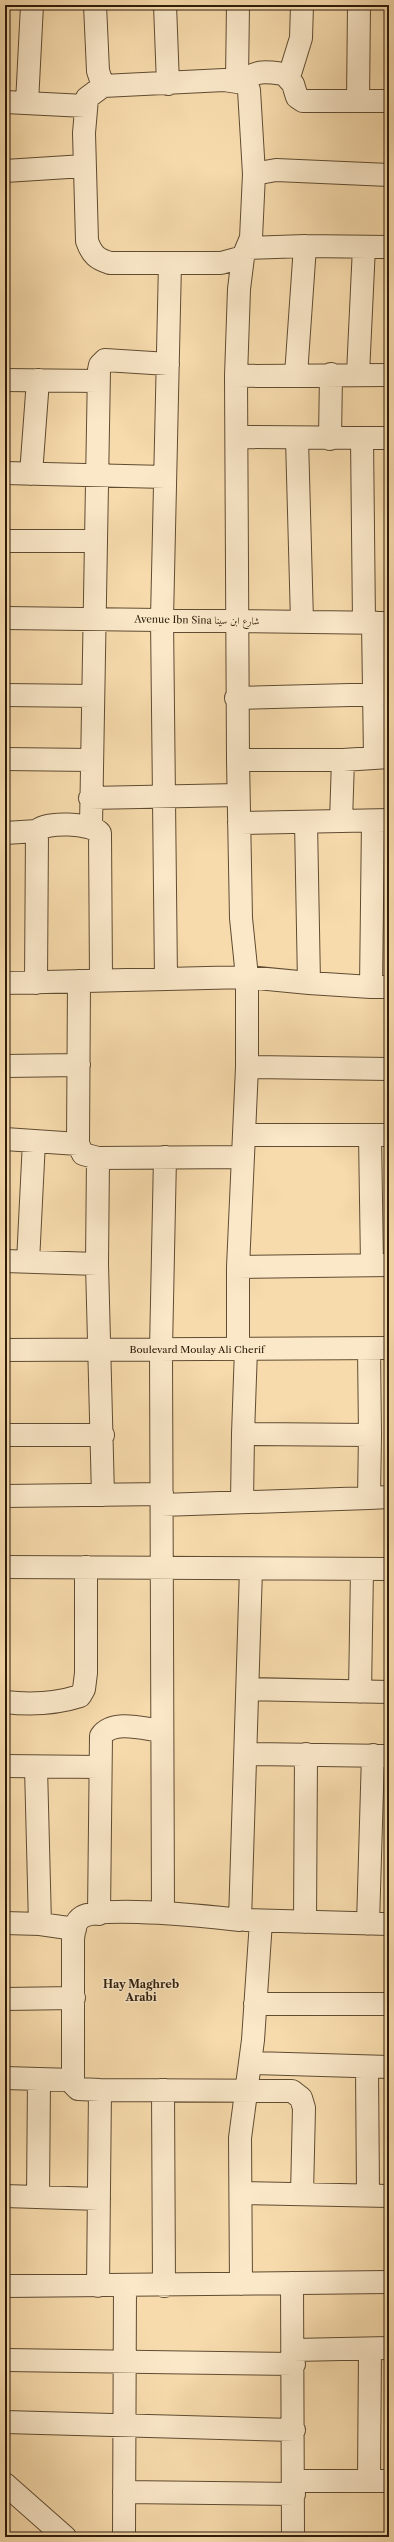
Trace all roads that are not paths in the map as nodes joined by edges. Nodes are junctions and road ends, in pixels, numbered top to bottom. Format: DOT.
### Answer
graph roads {
  1 [pos="32,5"];
  2 [pos="94,5"];
  3 [pos="165,5"];
  4 [pos="238,5"];
  5 [pos="302,5"];
  6 [pos="359,5"];
  7 [pos="289,77"];
  8 [pos="240,81"];
  9 [pos="168,84"];
  10 [pos="103,86"];
  11 [pos="358,100"];
  12 [pos="5,102"];
  13 [pos="389,102"];
  14 [pos="27,103"];
  15 [pos="85,106"];
  16 [pos="84,166"];
  17 [pos="5,171"];
  18 [pos="254,174"];
  19 [pos="389,175"];
  20 [pos="305,246"];
  21 [pos="364,247"];
  22 [pos="389,247"];
  23 [pos="246,253"];
  24 [pos="170,263"];
  25 [pos="168,364"];
  26 [pos="296,374"];
  27 [pos="331,374"];
  28 [pos="358,374"];
  29 [pos="389,375"];
  30 [pos="236,376"];
  31 [pos="5,380"];
  32 [pos="38,380"];
  33 [pos="98,381"];
  34 [pos="237,437"];
  35 [pos="362,438"];
  36 [pos="389,438"];
  37 [pos="297,439"];
  38 [pos="330,439"];
  39 [pos="5,474"];
  40 [pos="31,474"];
  41 [pos="96,474"];
  42 [pos="164,477"];
  43 [pos="5,541"];
  44 [pos="95,541"];
  45 [pos="5,618"];
  46 [pos="94,619"];
  47 [pos="162,619"];
  48 [pos="236,620"];
  49 [pos="302,621"];
  50 [pos="375,622"];
  51 [pos="5,694"];
  52 [pos="382,694"];
  53 [pos="93,696"];
  54 [pos="236,698"];
  55 [pos="382,757"];
  56 [pos="5,759"];
  57 [pos="91,760"];
  58 [pos="238,760"];
  59 [pos="343,760"];
  60 [pos="238,795"];
  61 [pos="163,797"];
  62 [pos="90,798"];
  63 [pos="381,820"];
  64 [pos="341,821"];
  65 [pos="306,822"];
  66 [pos="239,823"];
  67 [pos="91,826"];
  68 [pos="38,831"];
  69 [pos="5,833"];
  70 [pos="247,977"];
  71 [pos="166,979"];
  72 [pos="101,980"];
  73 [pos="79,981"];
  74 [pos="5,983"];
  75 [pos="36,983"];
  76 [pos="309,983"];
  77 [pos="380,987"];
  78 [pos="79,1065"];
  79 [pos="5,1066"];
  80 [pos="247,1066"];
  81 [pos="389,1069"];
  82 [pos="244,1135"];
  83 [pos="379,1135"];
  84 [pos="5,1139"];
  85 [pos="34,1141"];
  86 [pos="78,1144"];
  87 [pos="165,1157"];
  88 [pos="243,1157"];
  89 [pos="98,1158"];
  90 [pos="5,1261"];
  91 [pos="28,1262"];
  92 [pos="97,1264"];
  93 [pos="380,1265"];
  94 [pos="238,1267"];
  95 [pos="99,1348"];
  96 [pos="379,1348"];
  97 [pos="161,1349"];
  98 [pos="242,1349"];
  99 [pos="5,1350"];
  100 [pos="243,1434"];
  101 [pos="5,1435"];
  102 [pos="103,1435"];
  103 [pos="370,1435"];
  104 [pos="103,1495"];
  105 [pos="5,1496"];
  106 [pos="379,1498"];
  107 [pos="162,1500"];
  108 [pos="242,1502"];
  109 [pos="5,1567"];
  110 [pos="86,1567"];
  111 [pos="163,1568"];
  112 [pos="251,1569"];
  113 [pos="362,1569"];
  114 [pos="389,1569"];
  115 [pos="248,1689"];
  116 [pos="360,1692"];
  117 [pos="389,1692"];
  118 [pos="5,1702"];
  119 [pos="162,1731"];
  120 [pos="246,1754"];
  121 [pos="306,1754"];
  122 [pos="381,1755"];
  123 [pos="5,1766"];
  124 [pos="36,1767"];
  125 [pos="100,1767"];
  126 [pos="162,1913"];
  127 [pos="99,1914"];
  128 [pos="250,1921"];
  129 [pos="305,1922"];
  130 [pos="5,1923"];
  131 [pos="40,1924"];
  132 [pos="379,1924"];
  133 [pos="75,1929"];
  134 [pos="74,1998"];
  135 [pos="5,1999"];
  136 [pos="255,2004"];
  137 [pos="389,2004"];
  138 [pos="250,2063"];
  139 [pos="367,2066"];
  140 [pos="389,2067"];
  141 [pos="5,2078"];
  142 [pos="39,2079"];
  143 [pos="73,2080"];
  144 [pos="100,2090"];
  145 [pos="163,2090"];
  146 [pos="246,2090"];
  147 [pos="241,2192"];
  148 [pos="302,2194"];
  149 [pos="379,2195"];
  150 [pos="5,2196"];
  151 [pos="38,2197"];
  152 [pos="99,2199"];
  153 [pos="389,2282"];
  154 [pos="292,2283"];
  155 [pos="241,2284"];
  156 [pos="5,2286"];
  157 [pos="98,2286"];
  158 [pos="126,2286"];
  159 [pos="164,2286"];
  160 [pos="379,2349"];
  161 [pos="294,2357"];
  162 [pos="5,2360"];
  163 [pos="126,2361"];
  164 [pos="5,2422"];
  165 [pos="125,2427"];
  166 [pos="294,2430"];
  167 [pos="379,2481"];
  168 [pos="5,2484"];
  169 [pos="294,2487"];
  170 [pos="124,2492"];
  171 [pos="65,2537"];
  172 [pos="124,2537"];
  173 [pos="294,2537"];
  1 -- 14 [label="street"];
  2 -- 10 [label="street"];
  3 -- 9 [label="street"];
  4 -- 8 [label="street"];
  5 -- 7 [label="street"];
  6 -- 11 [label="street"];
  7 -- 8 [label="street"];
  7 -- 11 [label="street"];
  8 -- 9 [label="street"];
  8 -- 18 [label="street"];
  9 -- 10 [label="street"];
  10 -- 15 [label="street"];
  11 -- 13 [label="street"];
  12 -- 14 [label="street"];
  14 -- 15 [label="street"];
  15 -- 16 [label="street"];
  16 -- 17 [label="street"];
  16 -- 24 [label="street"];
  18 -- 19 [label="street"];
  18 -- 23 [label="street"];
  20 -- 21 [label="street"];
  20 -- 23 [label="street"];
  20 -- 26 [label="street"];
  21 -- 22 [label="street"];
  21 -- 28 [label="street"];
  23 -- 24 [label="street"];
  23 -- 30 [label="street"];
  24 -- 25 [label="street"];
  25 -- 33 [label="street"];
  25 -- 42 [label="street"];
  26 -- 27 [label="street"];
  26 -- 30 [label="street"];
  27 -- 28 [label="street"];
  27 -- 38 [label="street"];
  28 -- 29 [label="street"];
  30 -- 34 [label="street"];
  31 -- 32 [label="street"];
  32 -- 33 [label="street"];
  32 -- 40 [label="street"];
  33 -- 41 [label="street"];
  34 -- 37 [label="street"];
  34 -- 48 [label="street"];
  35 -- 36 [label="street"];
  35 -- 38 [label="street"];
  35 -- 50 [label="street"];
  37 -- 38 [label="street"];
  37 -- 49 [label="street"];
  39 -- 40 [label="street"];
  40 -- 41 [label="street"];
  41 -- 42 [label="street"];
  41 -- 44 [label="street"];
  42 -- 47 [label="street"];
  43 -- 44 [label="street"];
  44 -- 46 [label="street"];
  45 -- 46 [label="street, Avenue Ibn Sina شارع ابن سينا"];
  46 -- 47 [label="street, Avenue Ibn Sina شارع ابن سينا"];
  46 -- 53 [label="street"];
  47 -- 48 [label="street, Avenue Ibn Sina شارع ابن سينا"];
  47 -- 61 [label="street"];
  48 -- 49 [label="street, Avenue Ibn Sina شارع ابن سينا"];
  48 -- 54 [label="street"];
  49 -- 50 [label="street, Avenue Ibn Sina شارع ابن سينا"];
  50 -- 52 [label="street"];
  51 -- 53 [label="street"];
  52 -- 54 [label="street"];
  52 -- 55 [label="street"];
  53 -- 57 [label="street"];
  54 -- 58 [label="street"];
  55 -- 59 [label="street"];
  56 -- 57 [label="street"];
  57 -- 62 [label="street"];
  58 -- 59 [label="street"];
  58 -- 60 [label="street"];
  59 -- 64 [label="street"];
  60 -- 61 [label="street"];
  60 -- 66 [label="street"];
  61 -- 62 [label="street"];
  61 -- 71 [label="street"];
  62 -- 67 [label="street"];
  63 -- 64 [label="street"];
  63 -- 77 [label="street"];
  64 -- 65 [label="street"];
  65 -- 66 [label="street"];
  65 -- 76 [label="street"];
  66 -- 70 [label="street"];
  67 -- 68 [label="street"];
  67 -- 72 [label="street"];
  68 -- 69 [label="street"];
  68 -- 75 [label="street"];
  70 -- 71 [label="street"];
  70 -- 76 [label="street"];
  70 -- 80 [label="street"];
  71 -- 72 [label="street"];
  72 -- 73 [label="street"];
  73 -- 75 [label="street"];
  73 -- 78 [label="street"];
  74 -- 75 [label="street"];
  76 -- 77 [label="street"];
  78 -- 79 [label="street"];
  78 -- 86 [label="street"];
  80 -- 81 [label="street"];
  80 -- 82 [label="street"];
  82 -- 83 [label="street"];
  82 -- 88 [label="street"];
  83 -- 93 [label="street"];
  84 -- 85 [label="street"];
  85 -- 86 [label="street"];
  85 -- 91 [label="street"];
  86 -- 89 [label="street"];
  87 -- 88 [label="street"];
  87 -- 89 [label="street"];
  87 -- 97 [label="street"];
  88 -- 94 [label="street"];
  89 -- 92 [label="street"];
  90 -- 91 [label="street"];
  91 -- 92 [label="street"];
  92 -- 95 [label="street"];
  93 -- 94 [label="street"];
  94 -- 98 [label="street"];
  95 -- 97 [label="street, Boulevard Moulay Ali Cherif"];
  95 -- 99 [label="street, Boulevard Moulay Ali Cherif"];
  95 -- 102 [label="street"];
  96 -- 98 [label="street, Boulevard Moulay Ali Cherif"];
  96 -- 103 [label="street"];
  97 -- 98 [label="street, Boulevard Moulay Ali Cherif"];
  97 -- 107 [label="street"];
  98 -- 100 [label="street"];
  100 -- 103 [label="street"];
  100 -- 108 [label="street"];
  101 -- 102 [label="street"];
  102 -- 104 [label="street"];
  103 -- 106 [label="street"];
  104 -- 105 [label="street"];
  104 -- 107 [label="street"];
  106 -- 108 [label="street"];
  107 -- 108 [label="street"];
  107 -- 111 [label="street"];
  109 -- 110 [label="street"];
  110 -- 111 [label="street"];
  110 -- 118 [label="street"];
  111 -- 112 [label="street"];
  111 -- 119 [label="street"];
  112 -- 113 [label="street"];
  112 -- 115 [label="street"];
  113 -- 114 [label="street"];
  113 -- 116 [label="street"];
  115 -- 116 [label="street"];
  115 -- 120 [label="street"];
  116 -- 117 [label="street"];
  119 -- 125 [label="street"];
  119 -- 126 [label="street"];
  120 -- 121 [label="street"];
  120 -- 128 [label="street"];
  121 -- 122 [label="street"];
  121 -- 129 [label="street"];
  122 -- 132 [label="street"];
  123 -- 124 [label="street"];
  124 -- 125 [label="street"];
  124 -- 131 [label="street"];
  125 -- 127 [label="street"];
  126 -- 127 [label="street"];
  126 -- 128 [label="street"];
  127 -- 133 [label="street"];
  128 -- 129 [label="street"];
  128 -- 136 [label="street"];
  129 -- 132 [label="street"];
  130 -- 131 [label="street"];
  131 -- 133 [label="street"];
  133 -- 134 [label="street"];
  134 -- 135 [label="street"];
  134 -- 143 [label="street"];
  136 -- 137 [label="street"];
  136 -- 138 [label="street"];
  138 -- 139 [label="street"];
  138 -- 146 [label="street"];
  139 -- 140 [label="street"];
  139 -- 149 [label="street"];
  141 -- 142 [label="street"];
  142 -- 143 [label="street"];
  142 -- 151 [label="street"];
  143 -- 144 [label="street"];
  144 -- 145 [label="street"];
  144 -- 152 [label="street"];
  145 -- 146 [label="street"];
  145 -- 159 [label="street"];
  146 -- 147 [label="street"];
  146 -- 148 [label="street"];
  147 -- 148 [label="street"];
  147 -- 155 [label="street"];
  148 -- 149 [label="street"];
  150 -- 151 [label="street"];
  151 -- 152 [label="street"];
  152 -- 157 [label="street"];
  153 -- 154 [label="street"];
  154 -- 155 [label="street"];
  154 -- 161 [label="street"];
  155 -- 159 [label="street"];
  156 -- 157 [label="street"];
  157 -- 158 [label="street"];
  158 -- 159 [label="street"];
  158 -- 163 [label="street"];
  160 -- 161 [label="street"];
  160 -- 167 [label="street"];
  161 -- 163 [label="street"];
  161 -- 166 [label="street"];
  162 -- 163 [label="street"];
  163 -- 165 [label="street"];
  164 -- 165 [label="street"];
  165 -- 166 [label="street"];
  165 -- 170 [label="street"];
  166 -- 169 [label="street"];
  167 -- 169 [label="street"];
  168 -- 171 [label="street"];
  169 -- 170 [label="street"];
  169 -- 173 [label="street"];
  170 -- 172 [label="street"];
}
